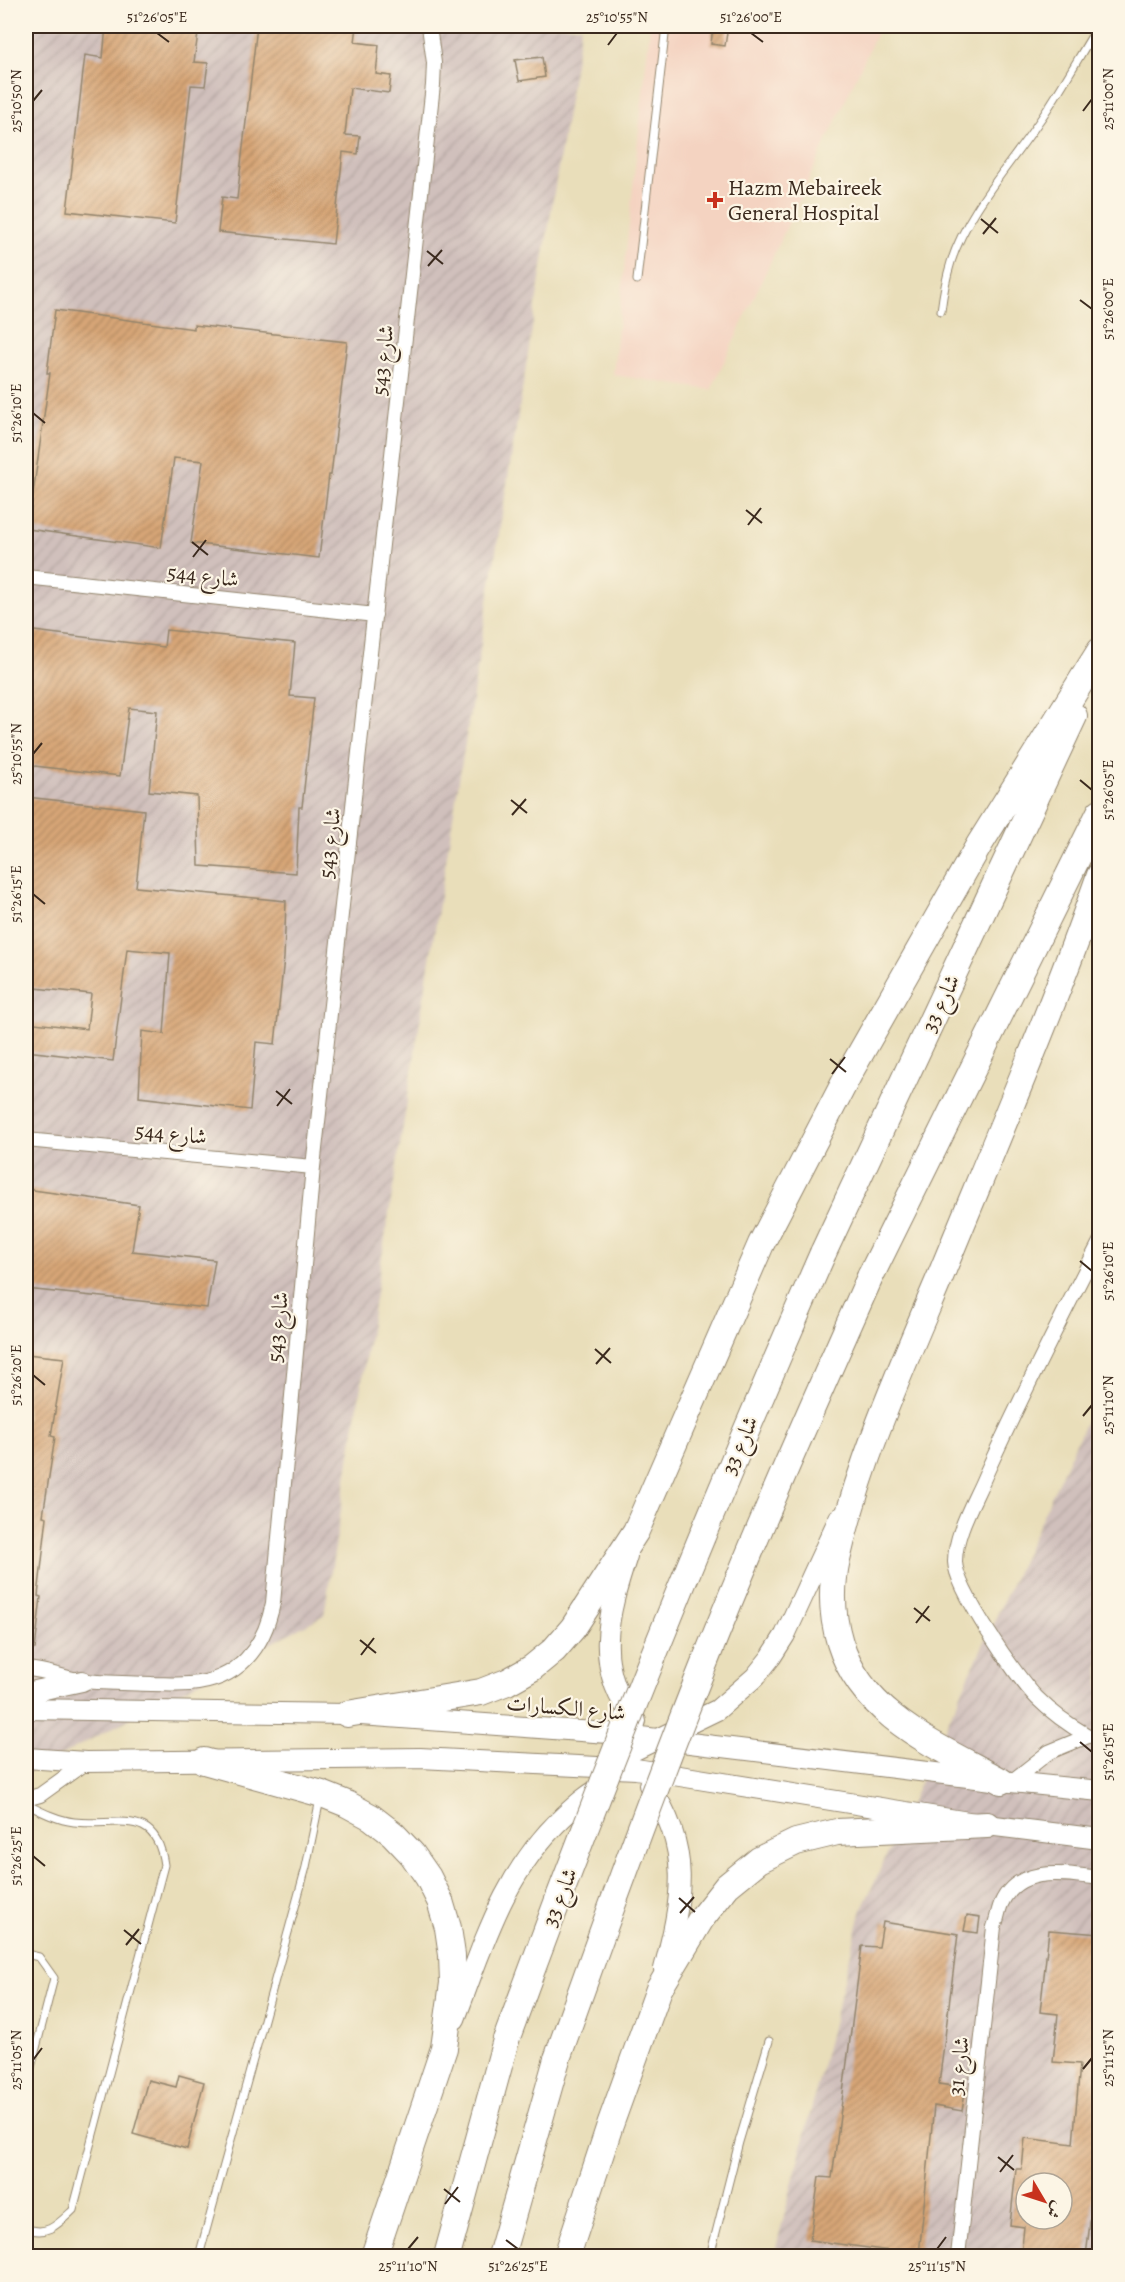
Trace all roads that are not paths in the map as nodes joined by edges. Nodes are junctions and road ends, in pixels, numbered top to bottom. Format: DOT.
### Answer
graph roads {
  1 [pos="429,26"];
  2 [pos="666,26"];
  3 [pos="1098,26"];
  4 [pos="637,280"];
  5 [pos="941,312"];
  6 [pos="26,577"];
  7 [pos="375,615"];
  8 [pos="1100,651"];
  9 [pos="1100,661"];
  10 [pos="1100,812"];
  11 [pos="1100,875"];
  12 [pos="26,1140"];
  13 [pos="313,1167"];
  14 [pos="1100,1242"];
  15 [pos="860,1475"];
  16 [pos="636,1531"];
  17 [pos="26,1669"];
  18 [pos="82,1681"];
  19 [pos="26,1693"];
  20 [pos="26,1709"];
  21 [pos="347,1714"];
  22 [pos="608,1733"];
  23 [pos="1094,1736"];
  24 [pos="658,1747"];
  25 [pos="26,1758"];
  26 [pos="204,1761"];
  27 [pos="630,1761"];
  28 [pos="86,1762"];
  29 [pos="681,1777"];
  30 [pos="1006,1781"];
  31 [pos="1100,1791"];
  32 [pos="322,1794"];
  33 [pos="26,1799"];
  34 [pos="26,1804"];
  35 [pos="987,1825"];
  36 [pos="1100,1839"];
  37 [pos="1100,1878"];
  38 [pos="26,1954"];
  39 [pos="659,1989"];
  40 [pos="769,2041"];
  41 [pos="444,2048"];
  42 [pos="26,2087"];
  43 [pos="26,2230"];
  44 [pos="200,2256"];
  45 [pos="374,2256"];
  46 [pos="447,2256"];
  47 [pos="501,2256"];
  48 [pos="567,2256"];
  49 [pos="710,2256"];
  50 [pos="958,2256"];
  1 -- 7 [label="street, شارع 543"];
  2 -- 4 [label="lane"];
  3 -- 5 [label="lane"];
  6 -- 7 [label="street, شارع 544"];
  7 -- 13 [label="street, شارع 543"];
  8 -- 16 [label="highway"];
  9 -- 46 [label="highway, شارع 33, bridge"];
  10 -- 47 [label="highway, bridge"];
  11 -- 15 [label="highway"];
  12 -- 13 [label="street, شارع 544"];
  13 -- 18 [label="street, شارع 543"];
  14 -- 23 [label="street"];
  15 -- 24 [label="street"];
  15 -- 30 [label="highway"];
  16 -- 21 [label="highway"];
  16 -- 24 [label="street"];
  17 -- 18 [label="street"];
  18 -- 19 [label="street"];
  20 -- 21 [label="street, شارع الكسارات"];
  21 -- 22 [label="street, شارع الكسارات"];
  22 -- 24 [label="street, شارع الكسارات"];
  22 -- 27 [label="street"];
  23 -- 30 [label="street"];
  24 -- 27 [label="street"];
  24 -- 29 [label="street"];
  24 -- 30 [label="street, شارع الكسارات"];
  25 -- 28 [label="street"];
  26 -- 27 [label="street"];
  26 -- 28 [label="street"];
  26 -- 32 [label="highway"];
  27 -- 29 [label="street"];
  27 -- 39 [label="street"];
  27 -- 41 [label="street"];
  28 -- 33 [label="street"];
  29 -- 35 [label="street"];
  30 -- 31 [label="street, شارع الكسارات"];
  32 -- 41 [label="highway"];
  32 -- 44 [label="lane"];
  34 -- 43 [label="lane"];
  35 -- 36 [label="street"];
  35 -- 39 [label="highway"];
  37 -- 50 [label="street, شارع 31"];
  38 -- 42 [label="lane"];
  39 -- 48 [label="highway"];
  40 -- 49 [label="lane"];
  41 -- 45 [label="highway"];
}
